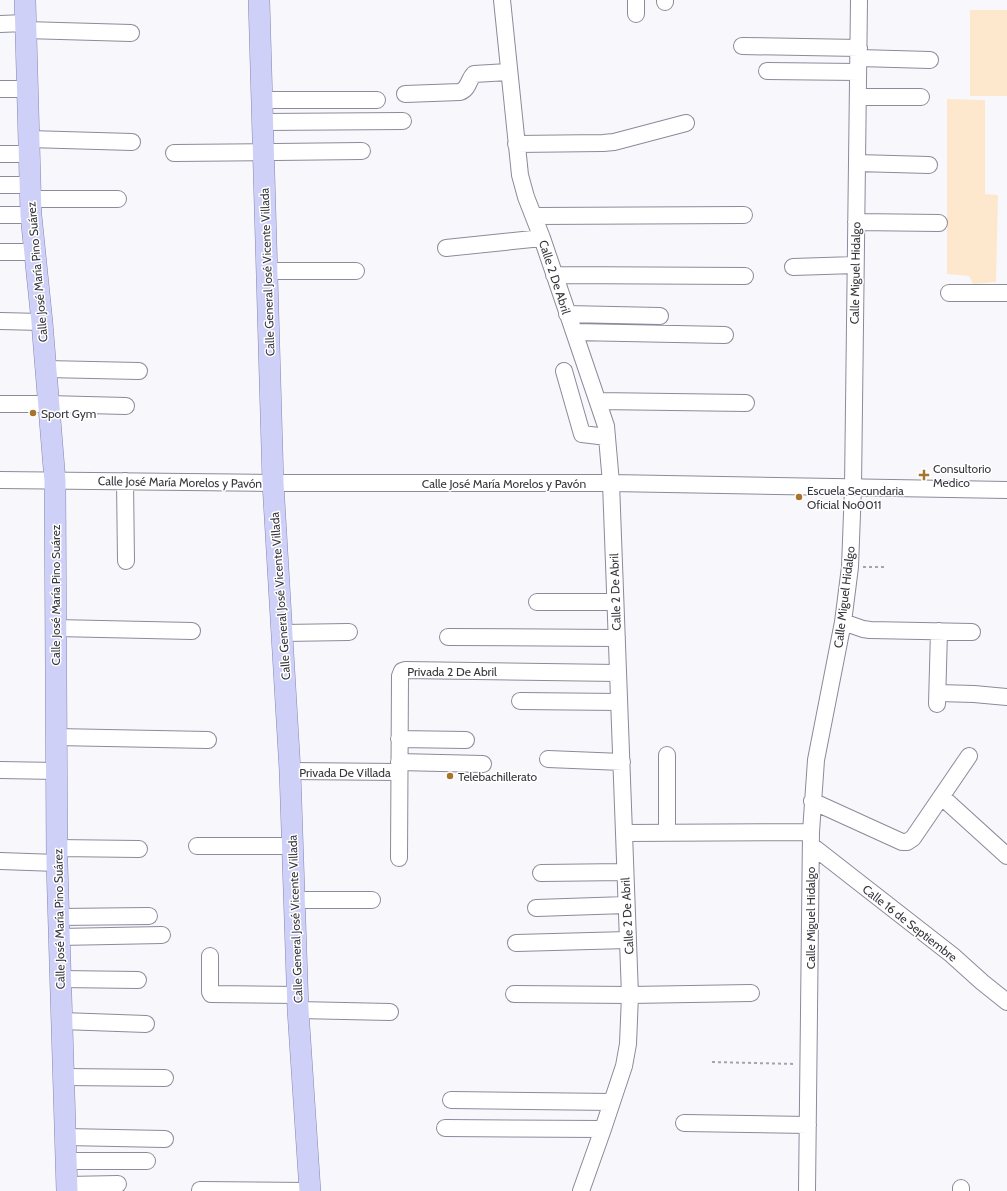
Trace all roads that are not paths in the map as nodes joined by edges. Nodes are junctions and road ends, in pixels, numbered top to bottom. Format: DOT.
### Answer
graph roads {
  1 [pos="25,0"];
  2 [pos="259,0"];
  3 [pos="502,0"];
  4 [pos="859,0"];
  5 [pos="0,24"];
  6 [pos="25,26"];
  7 [pos="131,33"];
  8 [pos="742,46"];
  9 [pos="859,59"];
  10 [pos="930,60"];
  11 [pos="767,71"];
  12 [pos="508,72"];
  13 [pos="0,89"];
  14 [pos="27,89"];
  15 [pos="405,94"];
  16 [pos="858,97"];
  17 [pos="921,97"];
  18 [pos="262,100"];
  19 [pos="377,100"];
  20 [pos="263,122"];
  21 [pos="403,122"];
  22 [pos="686,123"];
  23 [pos="132,142"];
  24 [pos="516,144"];
  25 [pos="29,146"];
  26 [pos="362,150"];
  27 [pos="264,152"];
  28 [pos="174,153"];
  29 [pos="0,154"];
  30 [pos="857,163"];
  31 [pos="929,165"];
  32 [pos="0,185"];
  33 [pos="118,199"];
  34 [pos="31,200"];
  35 [pos="0,215"];
  36 [pos="744,215"];
  37 [pos="534,216"];
  38 [pos="856,222"];
  39 [pos="939,223"];
  40 [pos="542,238"];
  41 [pos="446,248"];
  42 [pos="0,252"];
  43 [pos="35,252"];
  44 [pos="855,265"];
  45 [pos="793,267"];
  46 [pos="267,271"];
  47 [pos="356,271"];
  48 [pos="554,276"];
  49 [pos="745,276"];
  50 [pos="949,293"];
  51 [pos="1007,293"];
  52 [pos="567,314"];
  53 [pos="660,316"];
  54 [pos="0,321"];
  55 [pos="42,322"];
  56 [pos="574,332"];
  57 [pos="725,335"];
  58 [pos="46,369"];
  59 [pos="139,371"];
  60 [pos="564,371"];
  61 [pos="598,401"];
  62 [pos="746,403"];
  63 [pos="0,404"];
  64 [pos="48,404"];
  65 [pos="126,406"];
  66 [pos="607,437"];
  67 [pos="0,480"];
  68 [pos="55,481"];
  69 [pos="125,481"];
  70 [pos="273,483"];
  71 [pos="611,483"];
  72 [pos="853,487"];
  73 [pos="1007,490"];
  74 [pos="126,561"];
  75 [pos="537,602"];
  76 [pos="615,602"];
  77 [pos="843,622"];
  78 [pos="56,628"];
  79 [pos="192,631"];
  80 [pos="939,631"];
  81 [pos="283,632"];
  82 [pos="349,632"];
  83 [pos="972,632"];
  84 [pos="448,637"];
  85 [pos="616,638"];
  86 [pos="618,673"];
  87 [pos="1007,698"];
  88 [pos="520,701"];
  89 [pos="619,702"];
  90 [pos="56,737"];
  91 [pos="399,739"];
  92 [pos="208,740"];
  93 [pos="466,740"];
  94 [pos="666,755"];
  95 [pos="969,756"];
  96 [pos="548,759"];
  97 [pos="622,762"];
  98 [pos="483,764"];
  99 [pos="399,767"];
  100 [pos="0,770"];
  101 [pos="57,770"];
  102 [pos="290,771"];
  103 [pos="942,797"];
  104 [pos="812,801"];
  105 [pos="667,833"];
  106 [pos="624,834"];
  107 [pos="811,838"];
  108 [pos="197,846"];
  109 [pos="293,846"];
  110 [pos="139,849"];
  111 [pos="57,855"];
  112 [pos="1007,856"];
  113 [pos="399,858"];
  114 [pos="0,861"];
  115 [pos="625,872"];
  116 [pos="541,873"];
  117 [pos="294,900"];
  118 [pos="372,900"];
  119 [pos="626,905"];
  120 [pos="536,908"];
  121 [pos="149,916"];
  122 [pos="59,927"];
  123 [pos="162,935"];
  124 [pos="628,940"];
  125 [pos="516,943"];
  126 [pos="210,956"];
  127 [pos="60,979"];
  128 [pos="138,980"];
  129 [pos="751,993"];
  130 [pos="514,994"];
  131 [pos="630,995"];
  132 [pos="298,1002"];
  133 [pos="1007,1002"];
  134 [pos="390,1012"];
  135 [pos="62,1021"];
  136 [pos="146,1024"];
  137 [pos="64,1076"];
  138 [pos="165,1078"];
  139 [pos="451,1100"];
  140 [pos="612,1102"];
  141 [pos="684,1123"];
  142 [pos="808,1125"];
  143 [pos="445,1128"];
  144 [pos="603,1129"];
  145 [pos="66,1137"];
  146 [pos="165,1139"];
  147 [pos="66,1161"];
  148 [pos="148,1161"];
  149 [pos="118,1184"];
  150 [pos="67,1188"];
  151 [pos="200,1190"];
  152 [pos="310,1191"];
  153 [pos="580,1191"];
  154 [pos="807,1191"];
  1 -- 6 [label="main road, Calle José María Pino Suárez"];
  2 -- 18 [label="main road, Calle General José Vicente Villada"];
  3 -- 12 [label="street, Calle 2 De Abril"];
  4 -- 9 [label="street, Calle Miguel Hidalgo"];
  5 -- 6 [label="street"];
  6 -- 7 [label="street"];
  6 -- 14 [label="main road, Calle José María Pino Suárez"];
  8 -- 9 [label="street"];
  9 -- 10 [label="street"];
  9 -- 11 [label="street"];
  9 -- 16 [label="street, Calle Miguel Hidalgo"];
  12 -- 15 [label="street"];
  12 -- 24 [label="street, Calle 2 De Abril"];
  13 -- 14 [label="street"];
  14 -- 25 [label="main road, Calle José María Pino Suárez"];
  16 -- 17 [label="street"];
  16 -- 30 [label="street, Calle Miguel Hidalgo"];
  18 -- 19 [label="street"];
  18 -- 20 [label="main road, Calle General José Vicente Villada"];
  20 -- 21 [label="street"];
  20 -- 27 [label="main road, Calle General José Vicente Villada"];
  22 -- 24 [label="street"];
  23 -- 25 [label="street"];
  24 -- 37 [label="street, Calle 2 De Abril"];
  25 -- 29 [label="street"];
  25 -- 34 [label="main road, Calle José María Pino Suárez"];
  26 -- 27 [label="street"];
  27 -- 28 [label="street"];
  27 -- 46 [label="main road, Calle General José Vicente Villada"];
  30 -- 31 [label="street"];
  30 -- 38 [label="street, Calle Miguel Hidalgo"];
  32 -- 34 [label="street"];
  33 -- 34 [label="street"];
  34 -- 35 [label="street"];
  34 -- 43 [label="main road, Calle José María Pino Suárez"];
  36 -- 37 [label="street"];
  37 -- 40 [label="street, Calle 2 De Abril"];
  38 -- 39 [label="street"];
  38 -- 44 [label="street, Calle Miguel Hidalgo"];
  40 -- 41 [label="street"];
  40 -- 48 [label="street, Calle 2 De Abril"];
  42 -- 43 [label="street"];
  43 -- 55 [label="main road, Calle José María Pino Suárez"];
  44 -- 45 [label="street"];
  44 -- 72 [label="street, Calle Miguel Hidalgo"];
  46 -- 47 [label="street"];
  46 -- 70 [label="main road, Calle General José Vicente Villada"];
  48 -- 49 [label="street"];
  48 -- 52 [label="street, Calle 2 De Abril"];
  50 -- 51 [label="street"];
  52 -- 53 [label="street"];
  52 -- 56 [label="street, Calle 2 De Abril"];
  54 -- 55 [label="street"];
  55 -- 58 [label="main road, Calle José María Pino Suárez"];
  56 -- 57 [label="street"];
  56 -- 61 [label="street, Calle 2 De Abril"];
  58 -- 59 [label="street"];
  58 -- 64 [label="main road, Calle José María Pino Suárez"];
  60 -- 66 [label="street"];
  61 -- 62 [label="street"];
  61 -- 66 [label="street, Calle 2 De Abril"];
  63 -- 64 [label="street"];
  64 -- 65 [label="street"];
  64 -- 68 [label="main road, Calle José María Pino Suárez"];
  66 -- 71 [label="street, Calle 2 De Abril"];
  67 -- 68 [label="street, Calle José María Morelos y Pavón"];
  68 -- 69 [label="street, Calle José María Morelos y Pavón"];
  68 -- 78 [label="main road, Calle José María Pino Suárez"];
  69 -- 70 [label="street, Calle José María Morelos y Pavón"];
  69 -- 74 [label="street"];
  70 -- 71 [label="street, Calle José María Morelos y Pavón"];
  70 -- 81 [label="main road, Calle General José Vicente Villada"];
  71 -- 72 [label="street, Calle José María Morelos y Pavón"];
  71 -- 76 [label="street, Calle 2 De Abril"];
  72 -- 73 [label="street, Calle José María Morelos y Pavón"];
  72 -- 77 [label="street, Calle Miguel Hidalgo"];
  75 -- 76 [label="street"];
  76 -- 85 [label="street, Calle 2 De Abril"];
  77 -- 80 [label="street"];
  77 -- 104 [label="street, Calle Miguel Hidalgo"];
  78 -- 79 [label="street"];
  78 -- 90 [label="main road, Calle José María Pino Suárez"];
  80 -- 83 [label="street"];
  80 -- 87 [label="street"];
  81 -- 82 [label="street"];
  81 -- 102 [label="main road, Calle General José Vicente Villada"];
  84 -- 85 [label="street"];
  85 -- 86 [label="street, Calle 2 De Abril"];
  86 -- 89 [label="street, Calle 2 De Abril"];
  86 -- 91 [label="street, Privada 2 De Abril"];
  88 -- 89 [label="street"];
  89 -- 97 [label="street, Calle 2 De Abril"];
  90 -- 92 [label="street"];
  90 -- 101 [label="main road, Calle José María Pino Suárez"];
  91 -- 93 [label="street"];
  91 -- 99 [label="street, Privada 2 De Abril"];
  94 -- 105 [label="street"];
  95 -- 103 [label="street"];
  96 -- 97 [label="street"];
  97 -- 106 [label="street, Calle 2 De Abril"];
  98 -- 99 [label="street, Privada De Villada"];
  99 -- 102 [label="street, Privada De Villada"];
  99 -- 113 [label="street, Privada 2 De Abril"];
  100 -- 101 [label="street"];
  101 -- 111 [label="main road, Calle José María Pino Suárez"];
  102 -- 109 [label="main road, Calle General José Vicente Villada"];
  103 -- 104 [label="street"];
  103 -- 112 [label="street"];
  104 -- 107 [label="street, Calle Miguel Hidalgo"];
  105 -- 106 [label="street"];
  105 -- 107 [label="street"];
  106 -- 115 [label="street, Calle 2 De Abril"];
  107 -- 133 [label="street, Calle 16 de Septiembre"];
  107 -- 142 [label="street, Calle Miguel Hidalgo"];
  108 -- 109 [label="street"];
  109 -- 117 [label="main road, Calle General José Vicente Villada"];
  110 -- 111 [label="street"];
  111 -- 114 [label="street"];
  111 -- 122 [label="main road, Calle José María Pino Suárez"];
  115 -- 116 [label="street"];
  115 -- 119 [label="street, Calle 2 De Abril"];
  117 -- 118 [label="street"];
  117 -- 132 [label="main road, Calle General José Vicente Villada"];
  119 -- 120 [label="street"];
  119 -- 124 [label="street, Calle 2 De Abril"];
  121 -- 122 [label="street"];
  122 -- 123 [label="street"];
  122 -- 127 [label="main road, Calle José María Pino Suárez"];
  124 -- 125 [label="street"];
  124 -- 131 [label="street, Calle 2 De Abril"];
  126 -- 132 [label="street"];
  127 -- 128 [label="street"];
  127 -- 135 [label="main road, Calle José María Pino Suárez"];
  129 -- 131 [label="street"];
  130 -- 131 [label="street"];
  131 -- 140 [label="street, Calle 2 De Abril"];
  132 -- 134 [label="street"];
  132 -- 152 [label="main road, Calle General José Vicente Villada"];
  135 -- 136 [label="street"];
  135 -- 137 [label="main road, Calle José María Pino Suárez"];
  137 -- 138 [label="street"];
  137 -- 145 [label="main road, Calle José María Pino Suárez"];
  139 -- 140 [label="street"];
  140 -- 144 [label="street, Calle 2 De Abril"];
  141 -- 142 [label="street"];
  142 -- 154 [label="street, Calle Miguel Hidalgo"];
  143 -- 144 [label="street"];
  144 -- 153 [label="street, Calle 2 De Abril"];
  145 -- 146 [label="street"];
  145 -- 147 [label="main road, Calle José María Pino Suárez"];
  147 -- 148 [label="street"];
  147 -- 150 [label="main road, Calle José María Pino Suárez"];
  149 -- 150 [label="street"];
  151 -- 152 [label="street"];
}
